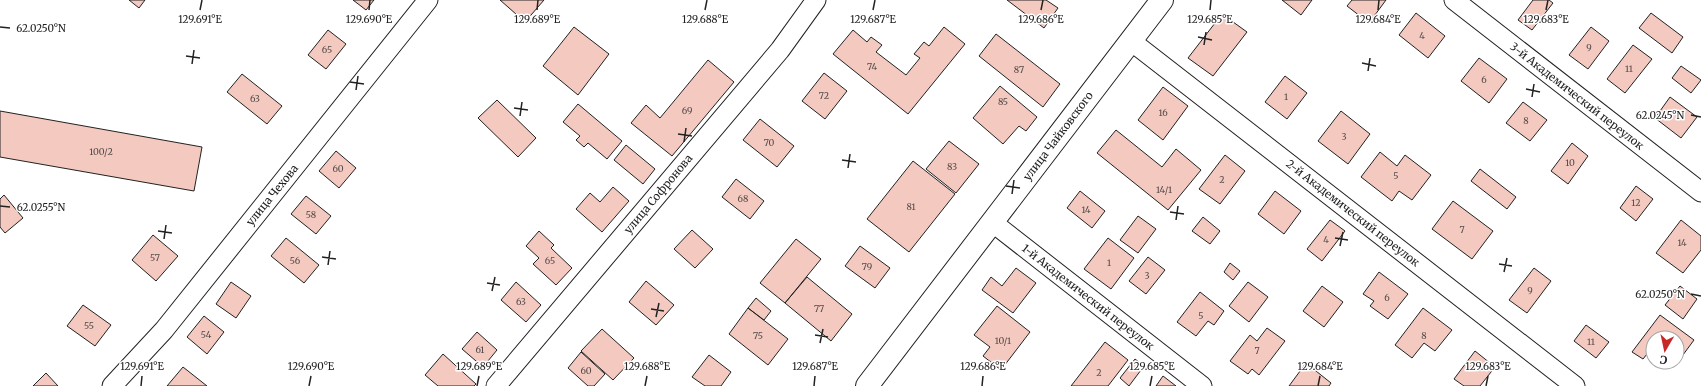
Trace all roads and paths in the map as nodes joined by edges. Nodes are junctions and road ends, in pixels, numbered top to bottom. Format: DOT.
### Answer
graph roads {
  1 [pos="428,0"];
  2 [pos="816,0"];
  3 [pos="1162,0"];
  4 [pos="1454,0"];
  5 [pos="1131,41"];
  6 [pos="1701,192"];
  7 [pos="992,222"];
  8 [pos="112,386"];
  9 [pos="496,386"];
  10 [pos="867,386"];
  11 [pos="1202,386"];
  12 [pos="1575,386"];
  1 -- 8 [label="street, улица Чехова"];
  2 -- 9 [label="street, улица Софронова"];
  3 -- 5 [label="main road, улица Чайковского"];
  4 -- 6 [label="street, 3-й Академический переулок"];
  5 -- 7 [label="main road, улица Чайковского"];
  5 -- 12 [label="street, 2-й Академический переулок"];
  7 -- 10 [label="main road, улица Чайковского"];
  7 -- 11 [label="street, 1-й Академический переулок"];
}
